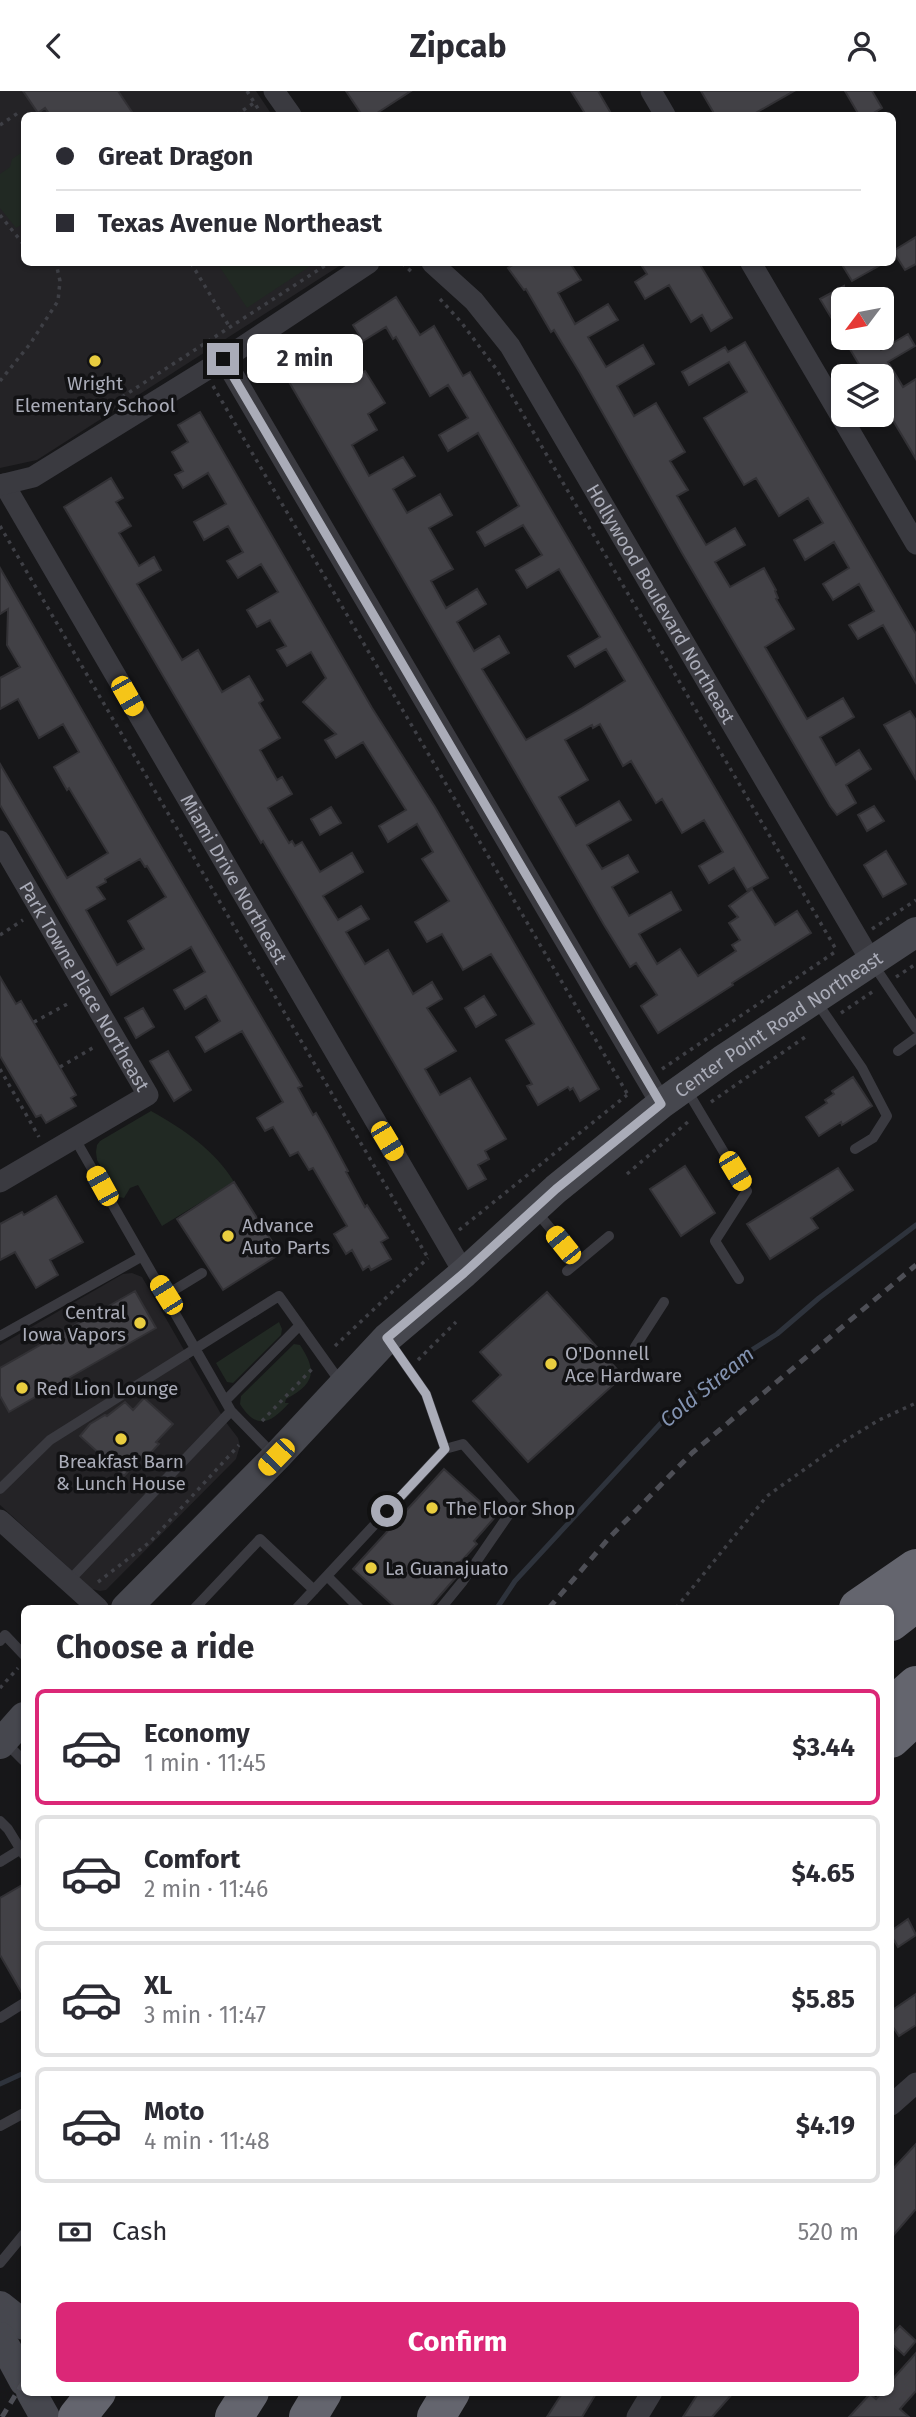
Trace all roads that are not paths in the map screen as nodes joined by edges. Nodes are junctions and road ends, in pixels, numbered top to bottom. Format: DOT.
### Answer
graph roads {
  1 [pos="274,91"];
  2 [pos="651,91"];
  3 [pos="288,112"];
  4 [pos="663,112"];
  5 [pos="364,266"];
  6 [pos="753,266"];
  7 [pos="426,271"];
  8 [pos="223,359"];
  9 [pos="2,484"];
  10 [pos="916,544"];
  11 [pos="0,841"];
  12 [pos="916,932"];
  13 [pos="879,972"];
  14 [pos="821,1010"];
  15 [pos="916,1028"];
  16 [pos="916,1038"];
  17 [pos="898,1051"];
  18 [pos="692,1099"];
  19 [pos="661,1104"];
  20 [pos="75,1139"];
  21 [pos="855,1149"];
  22 [pos="0,1182"];
  23 [pos="534,1209"];
  24 [pos="609,1236"];
  25 [pos="141,1257"];
  26 [pos="578,1262"];
  27 [pos="567,1271"];
  28 [pos="202,1273"];
  29 [pos="464,1273"];
  30 [pos="739,1279"];
  31 [pos="166,1295"];
  32 [pos="664,1302"];
  33 [pos="300,1325"];
  34 [pos="0,1336"];
  35 [pos="387,1338"];
  36 [pos="635,1347"];
  37 [pos="197,1349"];
  38 [pos="342,1385"];
  39 [pos="229,1405"];
  40 [pos="445,1449"];
  41 [pos="276,1457"];
  42 [pos="0,1489"];
  43 [pos="0,1520"];
  44 [pos="916,1568"];
  45 [pos="327,1576"];
  46 [pos="68,1582"];
  47 [pos="314,1590"];
  48 [pos="916,1602"];
  49 [pos="95,1605"];
  50 [pos="129,1605"];
  51 [pos="198,1605"];
  52 [pos="300,1605"];
  53 [pos="356,1605"];
  54 [pos="443,1605"];
  55 [pos="862,1605"];
  56 [pos="894,1620"];
  57 [pos="2,1634"];
  58 [pos="21,1652"];
  59 [pos="916,1685"];
  60 [pos="894,1704"];
  61 [pos="916,1716"];
  62 [pos="21,1723"];
  63 [pos="894,1736"];
  64 [pos="9,1748"];
  65 [pos="0,1821"];
  66 [pos="21,1849"];
  67 [pos="21,1853"];
  68 [pos="0,1862"];
  69 [pos="21,2005"];
  70 [pos="0,2018"];
  71 [pos="916,2083"];
  72 [pos="894,2102"];
  73 [pos="21,2115"];
  74 [pos="0,2126"];
  75 [pos="21,2238"];
  76 [pos="0,2263"];
  77 [pos="0,2306"];
  78 [pos="21,2323"];
  79 [pos="0,2337"];
  80 [pos="21,2376"];
  81 [pos="42,2396"];
  82 [pos="247,2396"];
  83 [pos="320,2396"];
  84 [pos="449,2396"];
  85 [pos="650,2396"];
  86 [pos="74,2408"];
  87 [pos="234,2417"];
  88 [pos="307,2417"];
  89 [pos="436,2417"];
  90 [pos="637,2417"];
  1 -- 3 [label="street"];
  2 -- 4 [label="street"];
  5 -- 8 [label="street"];
  6 -- 10 [label="street"];
  7 -- 13 [label="street, Hollywood Boulevard Northeast"];
  8 -- 9 [label="street"];
  8 -- 19 [label="street"];
  9 -- 29 [label="street, Miami Drive Northeast"];
  11 -- 20 [label="street, Park Towne Place Northeast"];
  12 -- 13 [label="main road, Center Point Road Northeast"];
  13 -- 14 [label="main road, Center Point Road Northeast"];
  13 -- 15 [label="lane"];
  14 -- 18 [label="main road, Center Point Road Northeast"];
  14 -- 21 [label="lane"];
  16 -- 17 [label="lane"];
  18 -- 19 [label="main road, Center Point Road Northeast"];
  18 -- 30 [label="lane"];
  19 -- 23 [label="main road, Center Point Road Northeast"];
  20 -- 22 [label="street"];
  20 -- 25 [label="lane"];
  23 -- 26 [label="lane"];
  23 -- 29 [label="main road, Center Point Road Northeast"];
  24 -- 26 [label="lane"];
  25 -- 31 [label="lane"];
  25 -- 34 [label="lane"];
  26 -- 27 [label="lane"];
  28 -- 31 [label="lane"];
  29 -- 35 [label="main road, Center Point Road Northeast"];
  31 -- 37 [label="lane"];
  32 -- 36 [label="lane"];
  33 -- 37 [label="lane"];
  33 -- 38 [label="lane"];
  33 -- 39 [label="lane"];
  35 -- 38 [label="main road, Center Point Road Northeast"];
  35 -- 40 [label="lane"];
  37 -- 39 [label="lane"];
  37 -- 42 [label="lane"];
  38 -- 41 [label="main road, Center Point Road Northeast"];
  39 -- 41 [label="lane"];
  39 -- 46 [label="lane"];
  40 -- 45 [label="lane"];
  40 -- 54 [label="lane"];
  41 -- 50 [label="main road, Center Point Road Northeast"];
  43 -- 46 [label="street"];
  44 -- 55 [label="highway"];
  45 -- 47 [label="lane"];
  45 -- 53 [label="lane"];
  46 -- 49 [label="street"];
  47 -- 51 [label="lane"];
  47 -- 52 [label="lane"];
  48 -- 56 [label="highway"];
  57 -- 58 [label="lane"];
  59 -- 60 [label="highway"];
  61 -- 63 [label="highway"];
  62 -- 64 [label="main road"];
  65 -- 66 [label="lane"];
  67 -- 68 [label="lane"];
  69 -- 70 [label="lane"];
  71 -- 72 [label="street"];
  73 -- 74 [label="lane"];
  75 -- 76 [label="lane"];
  77 -- 78 [label="main road"];
  79 -- 80 [label="main road"];
  81 -- 86 [label="main road"];
  82 -- 87 [label="highway"];
  83 -- 88 [label="highway"];
  84 -- 89 [label="highway"];
  85 -- 90 [label="street"];
}
